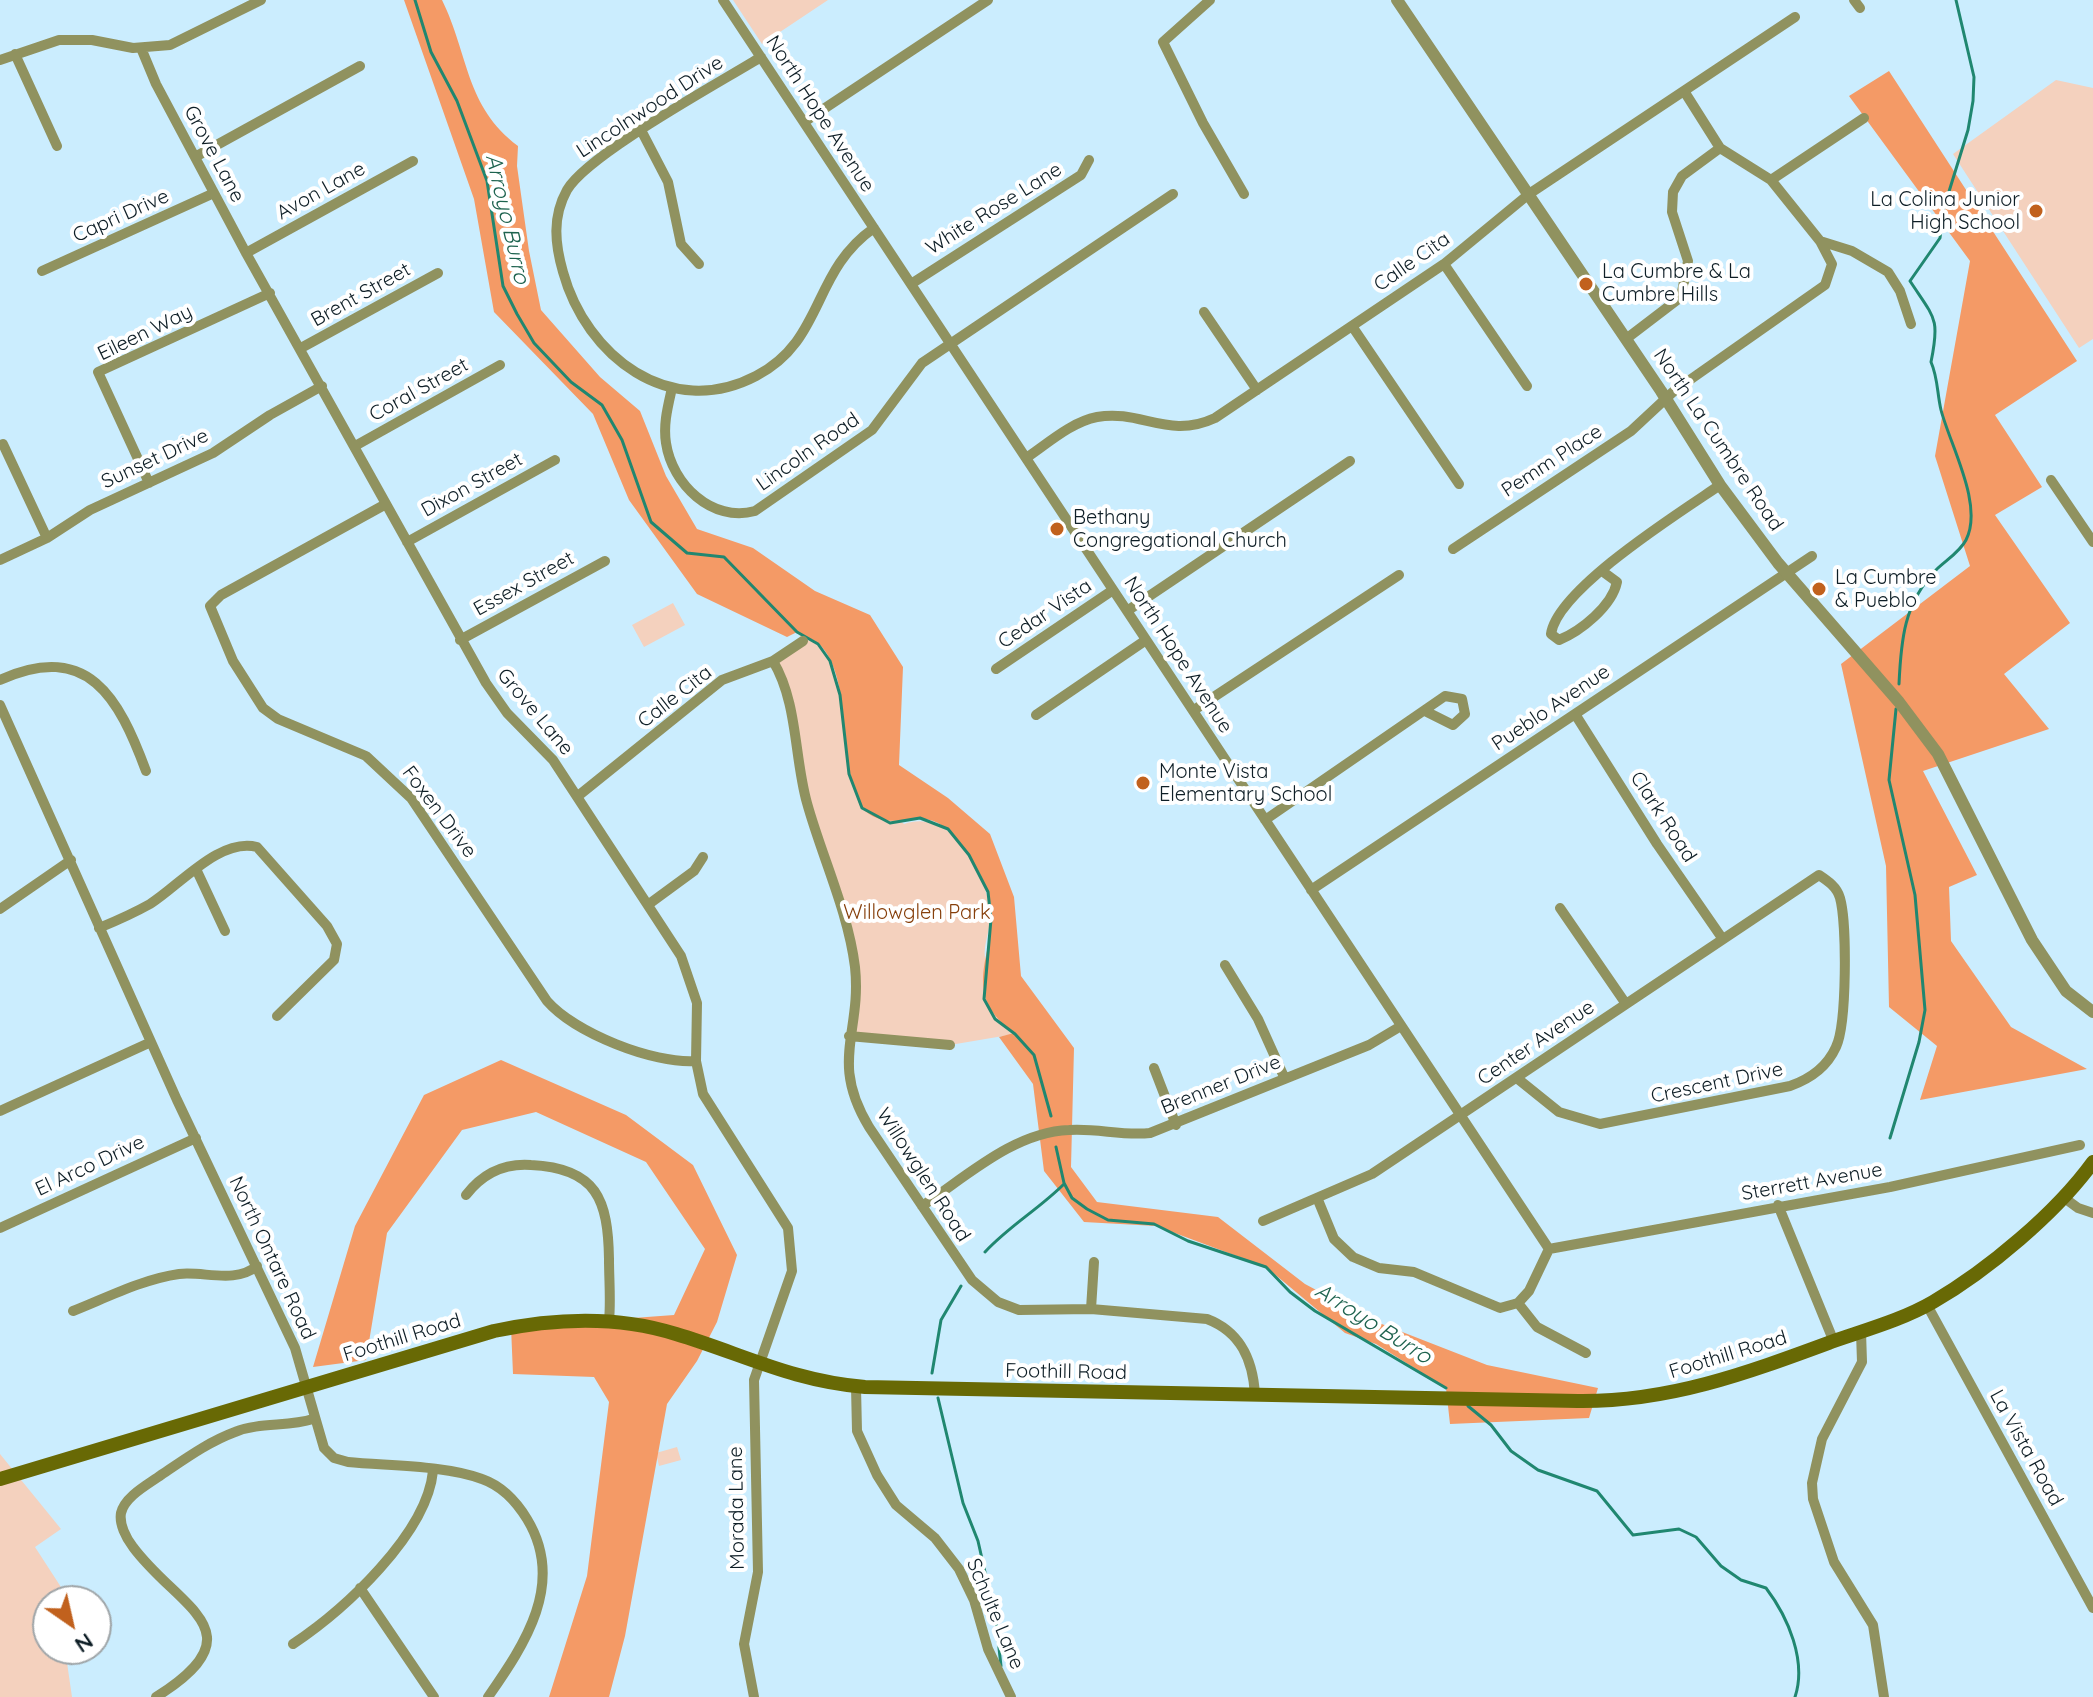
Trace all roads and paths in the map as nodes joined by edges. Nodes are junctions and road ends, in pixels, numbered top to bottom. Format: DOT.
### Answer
graph roads {
  1 [pos="261,0"];
  2 [pos="723,0"];
  3 [pos="988,0"];
  4 [pos="1210,0"];
  5 [pos="1397,0"];
  6 [pos="1795,17"];
  7 [pos="141,48"];
  8 [pos="15,54"];
  9 [pos="761,57"];
  10 [pos="0,60"];
  11 [pos="360,66"];
  12 [pos="1684,91"];
  13 [pos="1864,118"];
  14 [pos="804,122"];
  15 [pos="642,132"];
  16 [pos="57,146"];
  17 [pos="1720,148"];
  18 [pos="195,157"];
  19 [pos="1089,160"];
  20 [pos="413,161"];
  21 [pos="1771,180"];
  22 [pos="214,193"];
  23 [pos="1173,194"];
  24 [pos="1244,194"];
  25 [pos="1529,194"];
  26 [pos="874,228"];
  27 [pos="1820,241"];
  28 [pos="246,253"];
  29 [pos="699,264"];
  30 [pos="1444,264"];
  31 [pos="42,271"];
  32 [pos="438,273"];
  33 [pos="911,284"];
  34 [pos="270,293"];
  35 [pos="1204,312"];
  36 [pos="1911,324"];
  37 [pos="1352,326"];
  38 [pos="1626,339"];
  39 [pos="949,342"];
  40 [pos="301,348"];
  41 [pos="500,365"];
  42 [pos="322,386"];
  43 [pos="1527,386"];
  44 [pos="672,388"];
  45 [pos="1257,390"];
  46 [pos="1666,398"];
  47 [pos="3,444"];
  48 [pos="355,446"];
  49 [pos="1026,458"];
  50 [pos="555,460"];
  51 [pos="1350,461"];
  52 [pos="2051,480"];
  53 [pos="149,483"];
  54 [pos="1459,484"];
  55 [pos="1720,485"];
  56 [pos="386,504"];
  57 [pos="47,538"];
  58 [pos="407,542"];
  59 [pos="2093,542"];
  60 [pos="1453,549"];
  61 [pos="1812,556"];
  62 [pos="0,560"];
  63 [pos="605,561"];
  64 [pos="1602,571"];
  65 [pos="1787,573"];
  66 [pos="1399,575"];
  67 [pos="1113,590"];
  68 [pos="1127,611"];
  69 [pos="460,640"];
  70 [pos="1146,640"];
  71 [pos="803,641"];
  72 [pos="773,661"];
  73 [pos="996,669"];
  74 [pos="0,680"];
  75 [pos="0,705"];
  76 [pos="1194,710"];
  77 [pos="1425,711"];
  78 [pos="1575,714"];
  79 [pos="1036,715"];
  80 [pos="146,771"];
  81 [pos="578,796"];
  82 [pos="1265,820"];
  83 [pos="703,857"];
  84 [pos="71,860"];
  85 [pos="197,871"];
  86 [pos="1819,875"];
  87 [pos="1311,890"];
  88 [pos="649,904"];
  89 [pos="1560,908"];
  90 [pos="0,909"];
  91 [pos="99,928"];
  92 [pos="225,931"];
  93 [pos="1722,938"];
  94 [pos="1225,965"];
  95 [pos="1626,1004"];
  96 [pos="2093,1012"];
  97 [pos="277,1016"];
  98 [pos="1401,1026"];
  99 [pos="849,1036"];
  100 [pos="151,1042"];
  101 [pos="950,1045"];
  102 [pos="696,1061"];
  103 [pos="1154,1068"];
  104 [pos="1285,1079"];
  105 [pos="1518,1079"];
  106 [pos="0,1111"];
  107 [pos="1461,1116"];
  108 [pos="1176,1125"];
  109 [pos="196,1138"];
  110 [pos="2080,1145"];
  111 [pos="2093,1162"];
  112 [pos="466,1195"];
  113 [pos="2063,1197"];
  114 [pos="1318,1200"];
  115 [pos="1778,1205"];
  116 [pos="922,1206"];
  117 [pos="2093,1213"];
  118 [pos="1263,1221"];
  119 [pos="0,1228"];
  120 [pos="1549,1249"];
  121 [pos="1094,1262"];
  122 [pos="257,1266"];
  123 [pos="1518,1303"];
  124 [pos="1927,1305"];
  125 [pos="1091,1309"];
  126 [pos="73,1311"];
  127 [pos="609,1321"];
  128 [pos="1861,1332"];
  129 [pos="1834,1342"];
  130 [pos="1586,1353"];
  131 [pos="758,1365"];
  132 [pos="856,1387"];
  133 [pos="305,1388"];
  134 [pos="1255,1395"];
  135 [pos="313,1419"];
  136 [pos="433,1471"];
  137 [pos="0,1479"];
  138 [pos="360,1588"];
  139 [pos="2093,1608"];
  140 [pos="293,1644"];
  141 [pos="156,1697"];
  142 [pos="434,1697"];
  143 [pos="488,1697"];
  144 [pos="754,1697"];
  145 [pos="1011,1697"];
  146 [pos="1884,1697"];
  1 -- 7 [label="street"];
  2 -- 9 [label="street, North Hope Avenue"];
  3 -- 14 [label="street"];
  4 -- 24 [label="street"];
  5 -- 25 [label="street, North La Cumbre Road"];
  6 -- 12 [label="street, Calle Cita"];
  7 -- 8 [label="street"];
  7 -- 18 [label="street, Grove Lane"];
  8 -- 10 [label="street"];
  8 -- 16 [label="street"];
  9 -- 14 [label="street, North Hope Avenue"];
  9 -- 15 [label="street, Lincolnwood Drive"];
  11 -- 18 [label="street"];
  12 -- 17 [label="street"];
  12 -- 25 [label="street, Calle Cita"];
  13 -- 21 [label="street"];
  14 -- 26 [label="street, North Hope Avenue"];
  15 -- 29 [label="street"];
  15 -- 44 [label="street, Lincolnwood Drive"];
  17 -- 21 [label="street"];
  17 -- 38 [label="street"];
  18 -- 22 [label="street, Grove Lane"];
  19 -- 33 [label="street, White Rose Lane"];
  20 -- 28 [label="street, Avon Lane"];
  21 -- 27 [label="street"];
  22 -- 28 [label="street, Grove Lane"];
  22 -- 31 [label="street, Capri Drive"];
  23 -- 39 [label="street, Lincoln Road"];
  25 -- 30 [label="street, Calle Cita"];
  25 -- 38 [label="street, North La Cumbre Road"];
  26 -- 33 [label="street, North Hope Avenue"];
  26 -- 44 [label="street, Lincolnwood Drive"];
  27 -- 36 [label="street"];
  27 -- 46 [label="street, Pemm Place"];
  28 -- 34 [label="street, Grove Lane"];
  30 -- 37 [label="street, Calle Cita"];
  30 -- 43 [label="street"];
  32 -- 40 [label="street, Brent Street"];
  33 -- 39 [label="street, North Hope Avenue"];
  34 -- 40 [label="street, Grove Lane"];
  34 -- 53 [label="street, Eileen Way"];
  35 -- 45 [label="street"];
  37 -- 45 [label="street, Calle Cita"];
  37 -- 54 [label="street"];
  38 -- 46 [label="street, North La Cumbre Road"];
  39 -- 44 [label="street, Lincoln Road"];
  39 -- 49 [label="street, North Hope Avenue"];
  40 -- 42 [label="street, Grove Lane"];
  41 -- 48 [label="street, Coral Street"];
  42 -- 48 [label="street, Grove Lane"];
  42 -- 53 [label="street, Sunset Drive"];
  45 -- 49 [label="street, Calle Cita"];
  46 -- 55 [label="street, North La Cumbre Road"];
  46 -- 60 [label="street, Pemm Place"];
  47 -- 57 [label="street"];
  48 -- 56 [label="street, Grove Lane"];
  49 -- 67 [label="street, North Hope Avenue"];
  50 -- 58 [label="street, Dixon Street"];
  51 -- 68 [label="street"];
  52 -- 59 [label="street"];
  53 -- 57 [label="street, Sunset Drive"];
  55 -- 64 [label="street"];
  55 -- 65 [label="street, North La Cumbre Road"];
  56 -- 58 [label="street, Grove Lane"];
  56 -- 102 [label="street, Foxen Drive"];
  57 -- 62 [label="street, Sunset Drive"];
  58 -- 69 [label="street, Grove Lane"];
  61 -- 65 [label="street, Pueblo Avenue"];
  63 -- 69 [label="street, Essex Street"];
  64 -- 64 [label="street"];
  65 -- 78 [label="street, Pueblo Avenue"];
  65 -- 96 [label="street, North La Cumbre Road"];
  66 -- 76 [label="street"];
  67 -- 68 [label="street, North Hope Avenue"];
  67 -- 73 [label="street, Cedar Vista"];
  68 -- 70 [label="street, North Hope Avenue"];
  69 -- 81 [label="street, Grove Lane"];
  70 -- 76 [label="street, North Hope Avenue"];
  70 -- 79 [label="street"];
  71 -- 72 [label="street, Calle Cita"];
  72 -- 81 [label="street, Calle Cita"];
  72 -- 99 [label="street, Willowglen Road"];
  74 -- 80 [label="street"];
  75 -- 84 [label="street, North Ontare Road"];
  76 -- 82 [label="street, North Hope Avenue"];
  77 -- 82 [label="street"];
  78 -- 87 [label="street, Pueblo Avenue"];
  78 -- 93 [label="street, Clark Road"];
  81 -- 88 [label="street, Grove Lane"];
  82 -- 87 [label="street, North Hope Avenue"];
  83 -- 88 [label="street"];
  84 -- 90 [label="street"];
  84 -- 91 [label="street, North Ontare Road"];
  85 -- 91 [label="street"];
  85 -- 92 [label="street"];
  85 -- 97 [label="street"];
  86 -- 93 [label="street, Center Avenue"];
  86 -- 105 [label="street, Crescent Drive"];
  87 -- 98 [label="street, North Hope Avenue"];
  88 -- 102 [label="street, Grove Lane"];
  89 -- 95 [label="street"];
  91 -- 100 [label="street, North Ontare Road"];
  93 -- 95 [label="street, Center Avenue"];
  94 -- 104 [label="street"];
  95 -- 105 [label="street, Center Avenue"];
  98 -- 104 [label="street, Brenner Drive"];
  98 -- 107 [label="street, North Hope Avenue"];
  99 -- 101 [label="street"];
  99 -- 116 [label="street, Willowglen Road"];
  100 -- 106 [label="street"];
  100 -- 109 [label="street, North Ontare Road"];
  102 -- 131 [label="street, Grove Lane"];
  103 -- 108 [label="street"];
  104 -- 108 [label="street, Brenner Drive"];
  105 -- 107 [label="street, Center Avenue"];
  107 -- 114 [label="street, Center Avenue"];
  107 -- 120 [label="street, North Hope Avenue"];
  108 -- 116 [label="street, Brenner Drive"];
  109 -- 119 [label="street, El Arco Drive"];
  109 -- 122 [label="street, North Ontare Road"];
  110 -- 115 [label="street, Sterrett Avenue"];
  111 -- 113 [label="main road, Foothill Road"];
  112 -- 127 [label="street"];
  113 -- 117 [label="street"];
  113 -- 124 [label="main road, Foothill Road"];
  114 -- 118 [label="street, Center Avenue"];
  114 -- 123 [label="street"];
  115 -- 120 [label="street, Sterrett Avenue"];
  115 -- 129 [label="street"];
  116 -- 125 [label="street, Willowglen Road"];
  120 -- 123 [label="street"];
  121 -- 125 [label="street"];
  122 -- 126 [label="street"];
  122 -- 133 [label="street, North Ontare Road"];
  123 -- 130 [label="street"];
  124 -- 128 [label="main road, Foothill Road"];
  124 -- 139 [label="street, La Vista Road"];
  125 -- 134 [label="street, Willowglen Road"];
  127 -- 131 [label="main road, Foothill Road"];
  127 -- 133 [label="main road, Foothill Road"];
  128 -- 129 [label="main road, Foothill Road"];
  128 -- 146 [label="street"];
  129 -- 134 [label="main road, Foothill Road"];
  131 -- 132 [label="main road, Foothill Road"];
  131 -- 144 [label="street, Morada Lane"];
  132 -- 134 [label="main road, Foothill Road"];
  132 -- 145 [label="street, Schulte Lane"];
  133 -- 135 [label="street, North Ontare Road"];
  133 -- 137 [label="main road, Foothill Road"];
  135 -- 136 [label="street, North Ontare Road"];
  135 -- 141 [label="street"];
  136 -- 138 [label="street"];
  136 -- 143 [label="street, North Ontare Road"];
  138 -- 140 [label="street"];
  138 -- 142 [label="street"];
}
